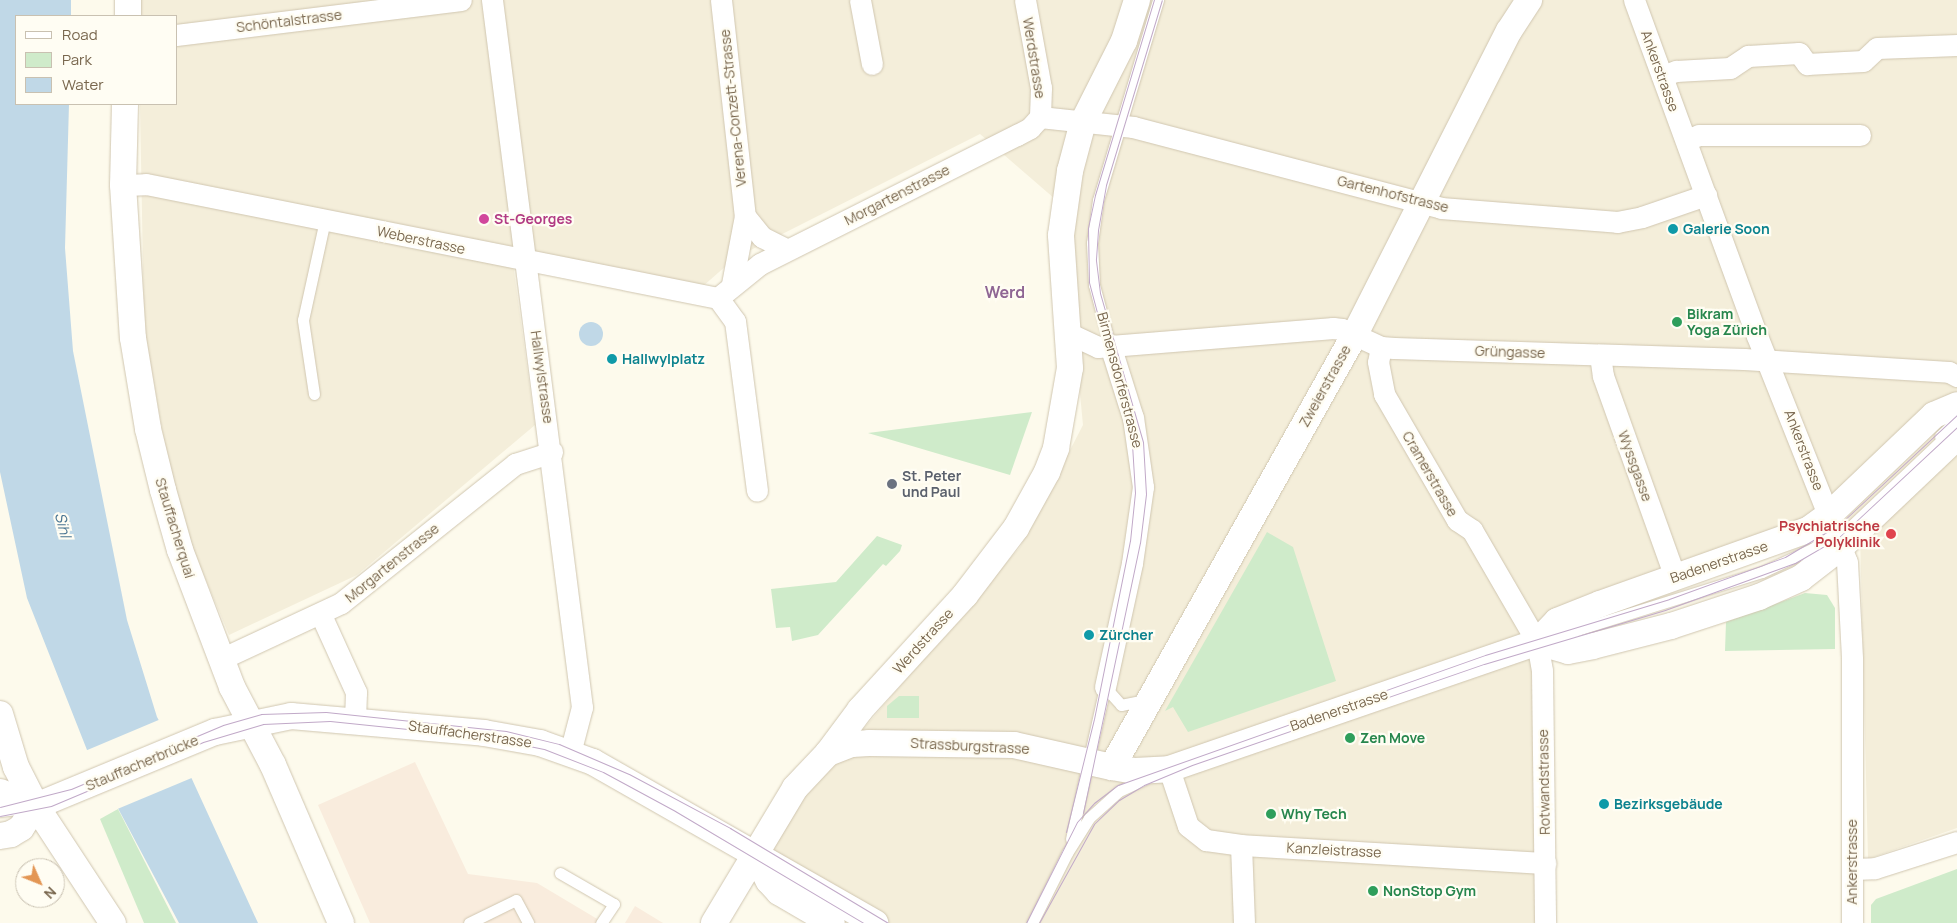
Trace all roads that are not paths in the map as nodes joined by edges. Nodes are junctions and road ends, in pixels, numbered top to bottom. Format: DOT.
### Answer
graph roads {
  1 [pos="128,0"];
  2 [pos="462,0"];
  3 [pos="492,0"];
  4 [pos="721,0"];
  5 [pos="860,0"];
  6 [pos="1025,0"];
  7 [pos="1137,0"];
  8 [pos="1158,0"];
  9 [pos="1529,0"];
  10 [pos="1634,0"];
  11 [pos="128,15"];
  12 [pos="178,35"];
  13 [pos="1957,45"];
  14 [pos="872,64"];
  15 [pos="1662,76"];
  16 [pos="126,105"];
  17 [pos="1040,117"];
  18 [pos="1083,122"];
  19 [pos="1120,125"];
  20 [pos="1860,135"];
  21 [pos="1686,140"];
  22 [pos="123,185"];
  23 [pos="1706,195"];
  24 [pos="1420,202"];
  25 [pos="745,216"];
  26 [pos="325,220"];
  27 [pos="787,250"];
  28 [pos="525,261"];
  29 [pos="725,291"];
  30 [pos="1068,333"];
  31 [pos="1354,334"];
  32 [pos="1110,345"];
  33 [pos="1381,347"];
  34 [pos="1600,355"];
  35 [pos="1769,360"];
  36 [pos="1957,376"];
  37 [pos="314,394"];
  38 [pos="1957,405"];
  39 [pos="1957,420"];
  40 [pos="1957,437"];
  41 [pos="552,452"];
  42 [pos="757,491"];
  43 [pos="1841,527"];
  44 [pos="1675,577"];
  45 [pos="321,615"];
  46 [pos="1537,642"];
  47 [pos="221,659"];
  48 [pos="1105,688"];
  49 [pos="1151,696"];
  50 [pos="0,714"];
  51 [pos="355,719"];
  52 [pos="248,723"];
  53 [pos="570,753"];
  54 [pos="828,753"];
  55 [pos="1100,764"];
  56 [pos="1169,769"];
  57 [pos="0,792"];
  58 [pos="36,806"];
  59 [pos="0,811"];
  60 [pos="0,836"];
  61 [pos="1957,842"];
  62 [pos="1240,845"];
  63 [pos="1067,853"];
  64 [pos="755,854"];
  65 [pos="1545,863"];
  66 [pos="1852,869"];
  67 [pos="560,873"];
  68 [pos="113,923"];
  69 [pos="341,923"];
  70 [pos="469,923"];
  71 [pos="528,923"];
  72 [pos="601,923"];
  73 [pos="714,923"];
  74 [pos="832,923"];
  75 [pos="875,923"];
  76 [pos="1032,923"];
  77 [pos="1244,923"];
  78 [pos="1545,923"];
  79 [pos="1852,923"];
  1 -- 11 [label="street"];
  2 -- 12 [label="street, Schöntalstrasse"];
  3 -- 28 [label="street, Hallwylstrasse"];
  4 -- 25 [label="street, Verena-Conzett-Strasse"];
  5 -- 14 [label="street"];
  6 -- 17 [label="street, Werdstrasse"];
  7 -- 18 [label="street"];
  8 -- 19 [label="lane, Birmensdorferstrasse"];
  9 -- 24 [label="street, Zweierstrasse"];
  10 -- 15 [label="street, Ankerstrasse"];
  13 -- 15 [label="street"];
  15 -- 21 [label="street, Ankerstrasse"];
  16 -- 22 [label="street, Stauffacherquai"];
  17 -- 18 [label="street"];
  17 -- 27 [label="street, Morgartenstrasse"];
  18 -- 19 [label="street, Gartenhofstrasse"];
  18 -- 30 [label="street"];
  19 -- 24 [label="street, Gartenhofstrasse"];
  19 -- 32 [label="lane, Birmensdorferstrasse"];
  20 -- 21 [label="street"];
  21 -- 23 [label="street, Ankerstrasse"];
  22 -- 26 [label="street, Weberstrasse"];
  22 -- 47 [label="street, Stauffacherquai"];
  23 -- 24 [label="street, Gartenhofstrasse"];
  23 -- 35 [label="street, Ankerstrasse"];
  24 -- 31 [label="street, Zweierstrasse"];
  25 -- 27 [label="street"];
  25 -- 29 [label="street, Verena-Conzett-Strasse"];
  26 -- 28 [label="street, Weberstrasse"];
  26 -- 37 [label="lane"];
  27 -- 29 [label="street, Morgartenstrasse"];
  28 -- 29 [label="street, Weberstrasse"];
  28 -- 41 [label="street, Hallwylstrasse"];
  29 -- 42 [label="street"];
  30 -- 32 [label="street, Grüngasse"];
  30 -- 54 [label="street, Werdstrasse"];
  31 -- 32 [label="street, Grüngasse"];
  31 -- 33 [label="street, Grüngasse"];
  31 -- 49 [label="street, Zweierstrasse"];
  32 -- 48 [label="street, Birmensdorferstrasse"];
  33 -- 34 [label="street, Grüngasse"];
  33 -- 46 [label="street, Cramerstrasse"];
  34 -- 35 [label="street, Grüngasse"];
  34 -- 44 [label="street, Wyssgasse"];
  35 -- 36 [label="street, Grüngasse"];
  35 -- 43 [label="street, Ankerstrasse"];
  38 -- 43 [label="street, Badenerstrasse"];
  39 -- 43 [label="lane, Badenerstrasse"];
  40 -- 43 [label="street, Badenerstrasse"];
  41 -- 45 [label="street, Morgartenstrasse"];
  41 -- 53 [label="street, Hallwylstrasse"];
  43 -- 44 [label="street, Badenerstrasse"];
  43 -- 46 [label="street, Badenerstrasse"];
  43 -- 66 [label="street, Ankerstrasse"];
  44 -- 46 [label="street, Badenerstrasse"];
  45 -- 47 [label="street, Morgartenstrasse"];
  45 -- 51 [label="street"];
  46 -- 56 [label="street, Badenerstrasse"];
  46 -- 65 [label="street, Rotwandstrasse"];
  47 -- 52 [label="street, Stauffacherquai"];
  48 -- 49 [label="lane"];
  48 -- 55 [label="lane, Birmensdorferstrasse"];
  49 -- 55 [label="street, Zweierstrasse"];
  50 -- 58 [label="street"];
  51 -- 52 [label="street, Stauffacherstrasse"];
  51 -- 53 [label="street, Stauffacherstrasse"];
  52 -- 58 [label="street, Stauffacherbrücke"];
  52 -- 69 [label="street, Stauffacherquai"];
  53 -- 64 [label="street, Stauffacherstrasse"];
  54 -- 55 [label="street, Strassburgstrasse"];
  54 -- 64 [label="street, Werdstrasse"];
  55 -- 56 [label="street, Badenerstrasse"];
  55 -- 63 [label="lane, Birmensdorferstrasse"];
  56 -- 62 [label="street, Kanzleistrasse"];
  56 -- 63 [label="lane, Badenerstrasse"];
  57 -- 58 [label="street"];
  58 -- 59 [label="lane"];
  58 -- 60 [label="street"];
  58 -- 68 [label="street"];
  61 -- 66 [label="street"];
  62 -- 65 [label="street, Kanzleistrasse"];
  62 -- 77 [label="street"];
  63 -- 76 [label="lane, Badenerstrasse"];
  64 -- 73 [label="street, Werdstrasse"];
  64 -- 74 [label="street"];
  64 -- 75 [label="street, Stauffacherstrasse"];
  65 -- 78 [label="street, Rotwandstrasse"];
  66 -- 79 [label="street, Ankerstrasse"];
  67 -- 72 [label="lane"];
  70 -- 71 [label="lane"];
}
